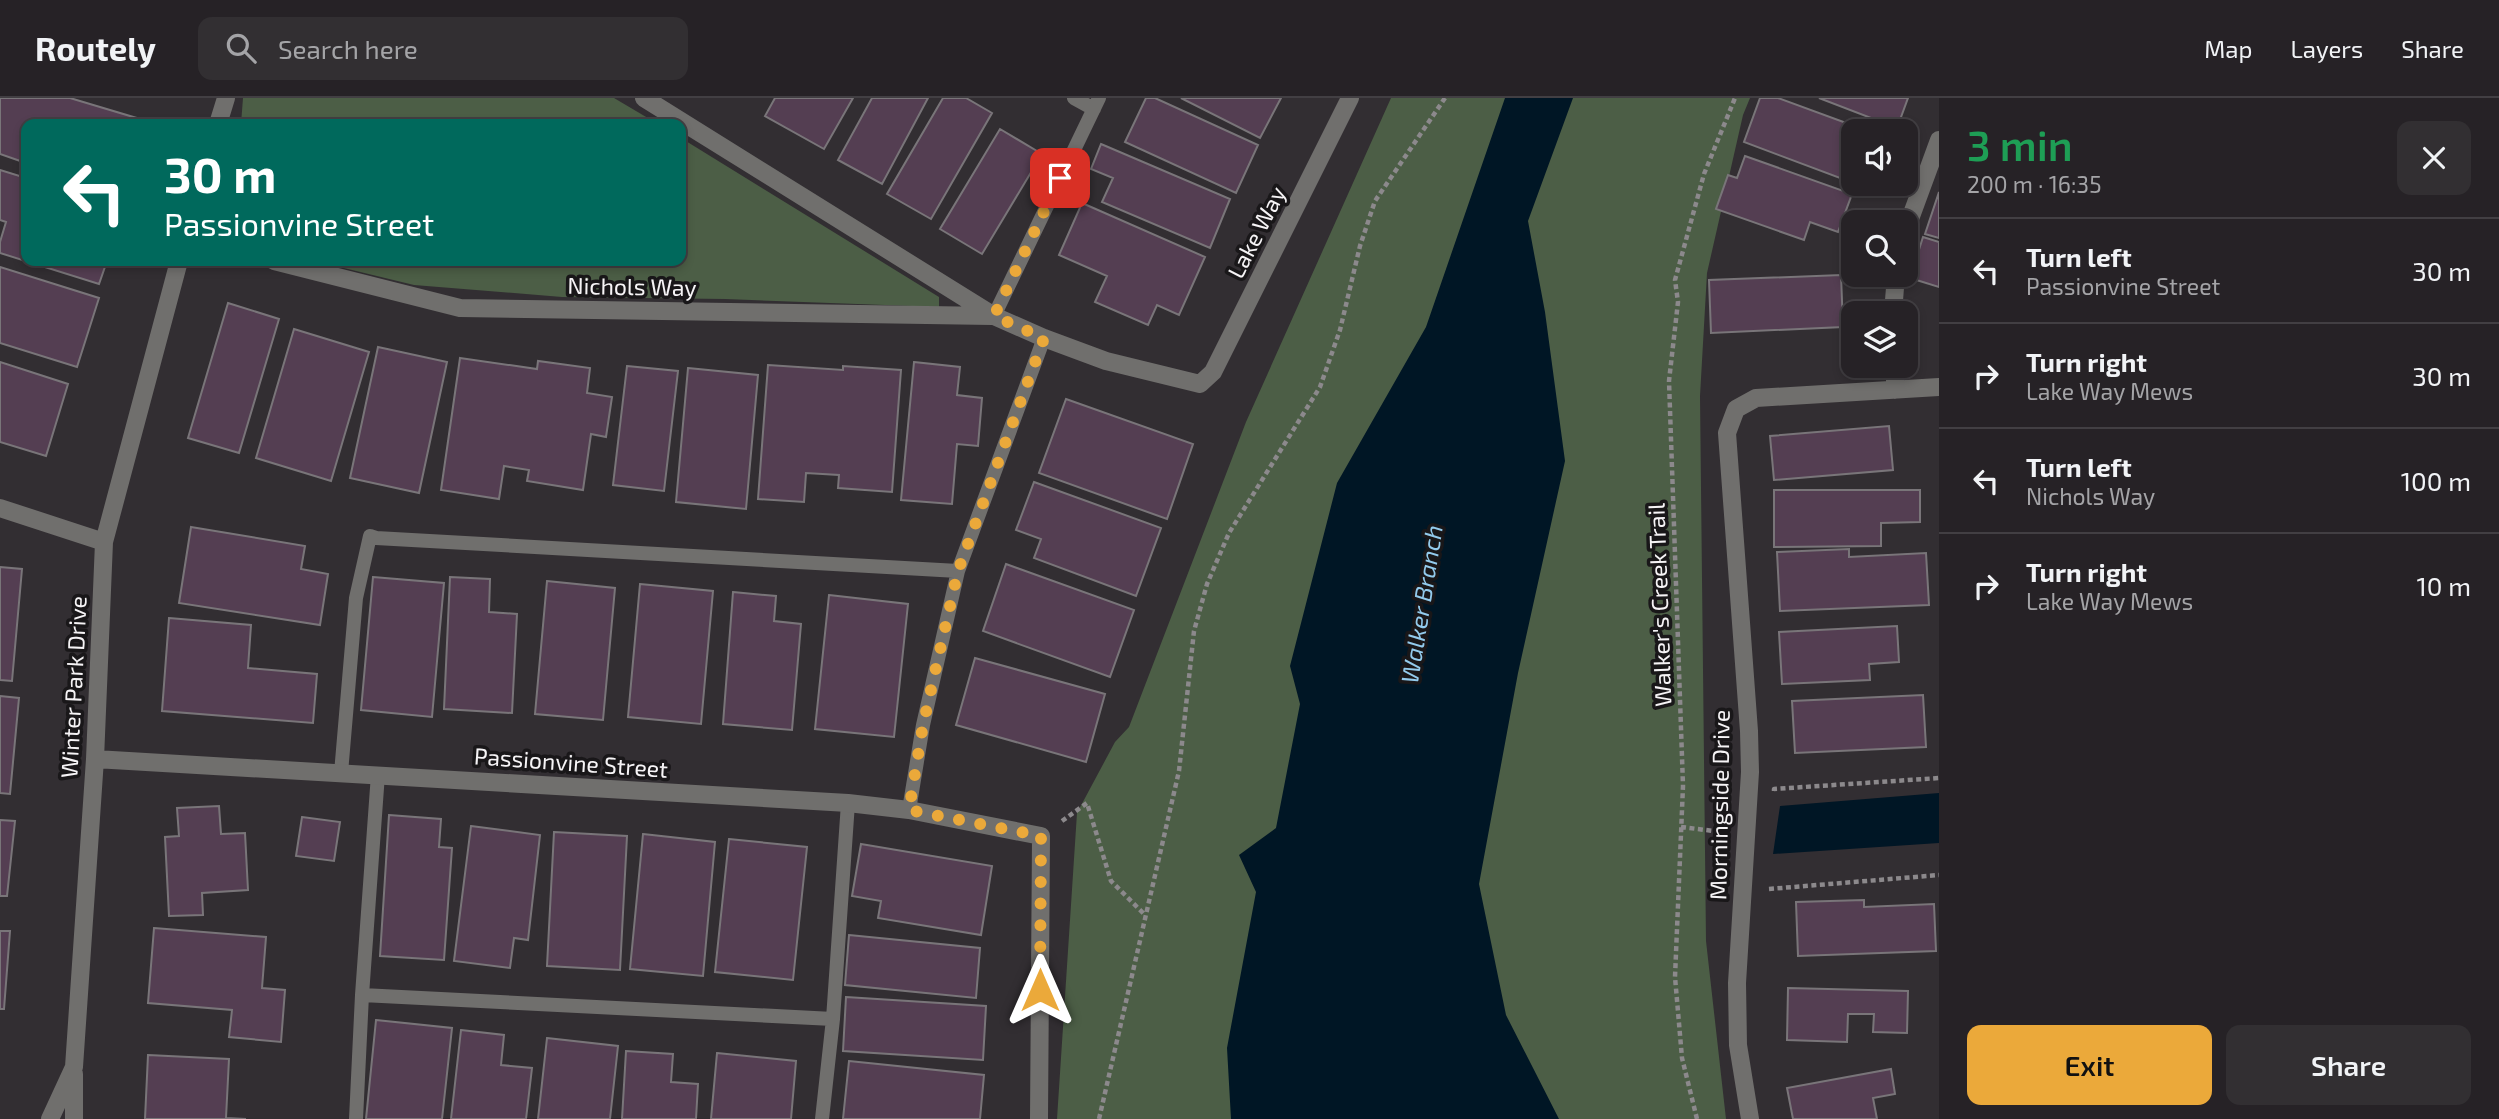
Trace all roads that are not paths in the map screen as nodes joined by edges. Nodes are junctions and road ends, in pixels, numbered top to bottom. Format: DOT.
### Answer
graph roads {
  1 [pos="226,98"];
  2 [pos="644,98"];
  3 [pos="1074,98"];
  4 [pos="1350,98"];
  5 [pos="1096,104"];
  6 [pos="220,119"];
  7 [pos="678,119"];
  8 [pos="686,124"];
  9 [pos="1939,140"];
  10 [pos="1913,210"];
  11 [pos="178,266"];
  12 [pos="294,266"];
  13 [pos="994,316"];
  14 [pos="1044,338"];
  15 [pos="1895,378"];
  16 [pos="1200,384"];
  17 [pos="1939,387"];
  18 [pos="1895,390"];
  19 [pos="0,508"];
  20 [pos="104,542"];
  21 [pos="958,571"];
  22 [pos="95,759"];
  23 [pos="341,773"];
  24 [pos="378,774"];
  25 [pos="848,803"];
  26 [pos="909,810"];
  27 [pos="362,995"];
  28 [pos="833,1019"];
  29 [pos="74,1067"];
  30 [pos="50,1119"];
  31 [pos="74,1119"];
  32 [pos="356,1119"];
  33 [pos="822,1119"];
  34 [pos="1039,1119"];
  35 [pos="1750,1119"];
  1 -- 6 [label="street"];
  2 -- 7 [label="street, Nichols Way"];
  3 -- 5 [label="lane"];
  4 -- 16 [label="street, Lake Way"];
  5 -- 13 [label="lane"];
  8 -- 13 [label="street, Nichols Way"];
  9 -- 10 [label="street"];
  11 -- 20 [label="street, Winter Park Drive"];
  12 -- 13 [label="street, Nichols Way"];
  13 -- 14 [label="street, Nichols Way"];
  14 -- 16 [label="street, Nichols Way"];
  14 -- 21 [label="lane"];
  15 -- 18 [label="street"];
  17 -- 18 [label="street"];
  18 -- 35 [label="street, Morningside Drive"];
  19 -- 20 [label="street"];
  20 -- 22 [label="street, Winter Park Drive"];
  21 -- 23 [label="lane"];
  21 -- 26 [label="lane"];
  22 -- 23 [label="street, Passionvine Street"];
  22 -- 29 [label="street, Winter Park Drive"];
  23 -- 24 [label="street, Passionvine Street"];
  24 -- 25 [label="street, Passionvine Street"];
  24 -- 27 [label="lane"];
  25 -- 26 [label="street, Passionvine Street"];
  25 -- 28 [label="lane"];
  26 -- 34 [label="street, Passionvine Street"];
  27 -- 28 [label="lane"];
  27 -- 32 [label="lane"];
  28 -- 33 [label="lane"];
  29 -- 30 [label="street, Winter Park Drive"];
  29 -- 31 [label="street"];
}
